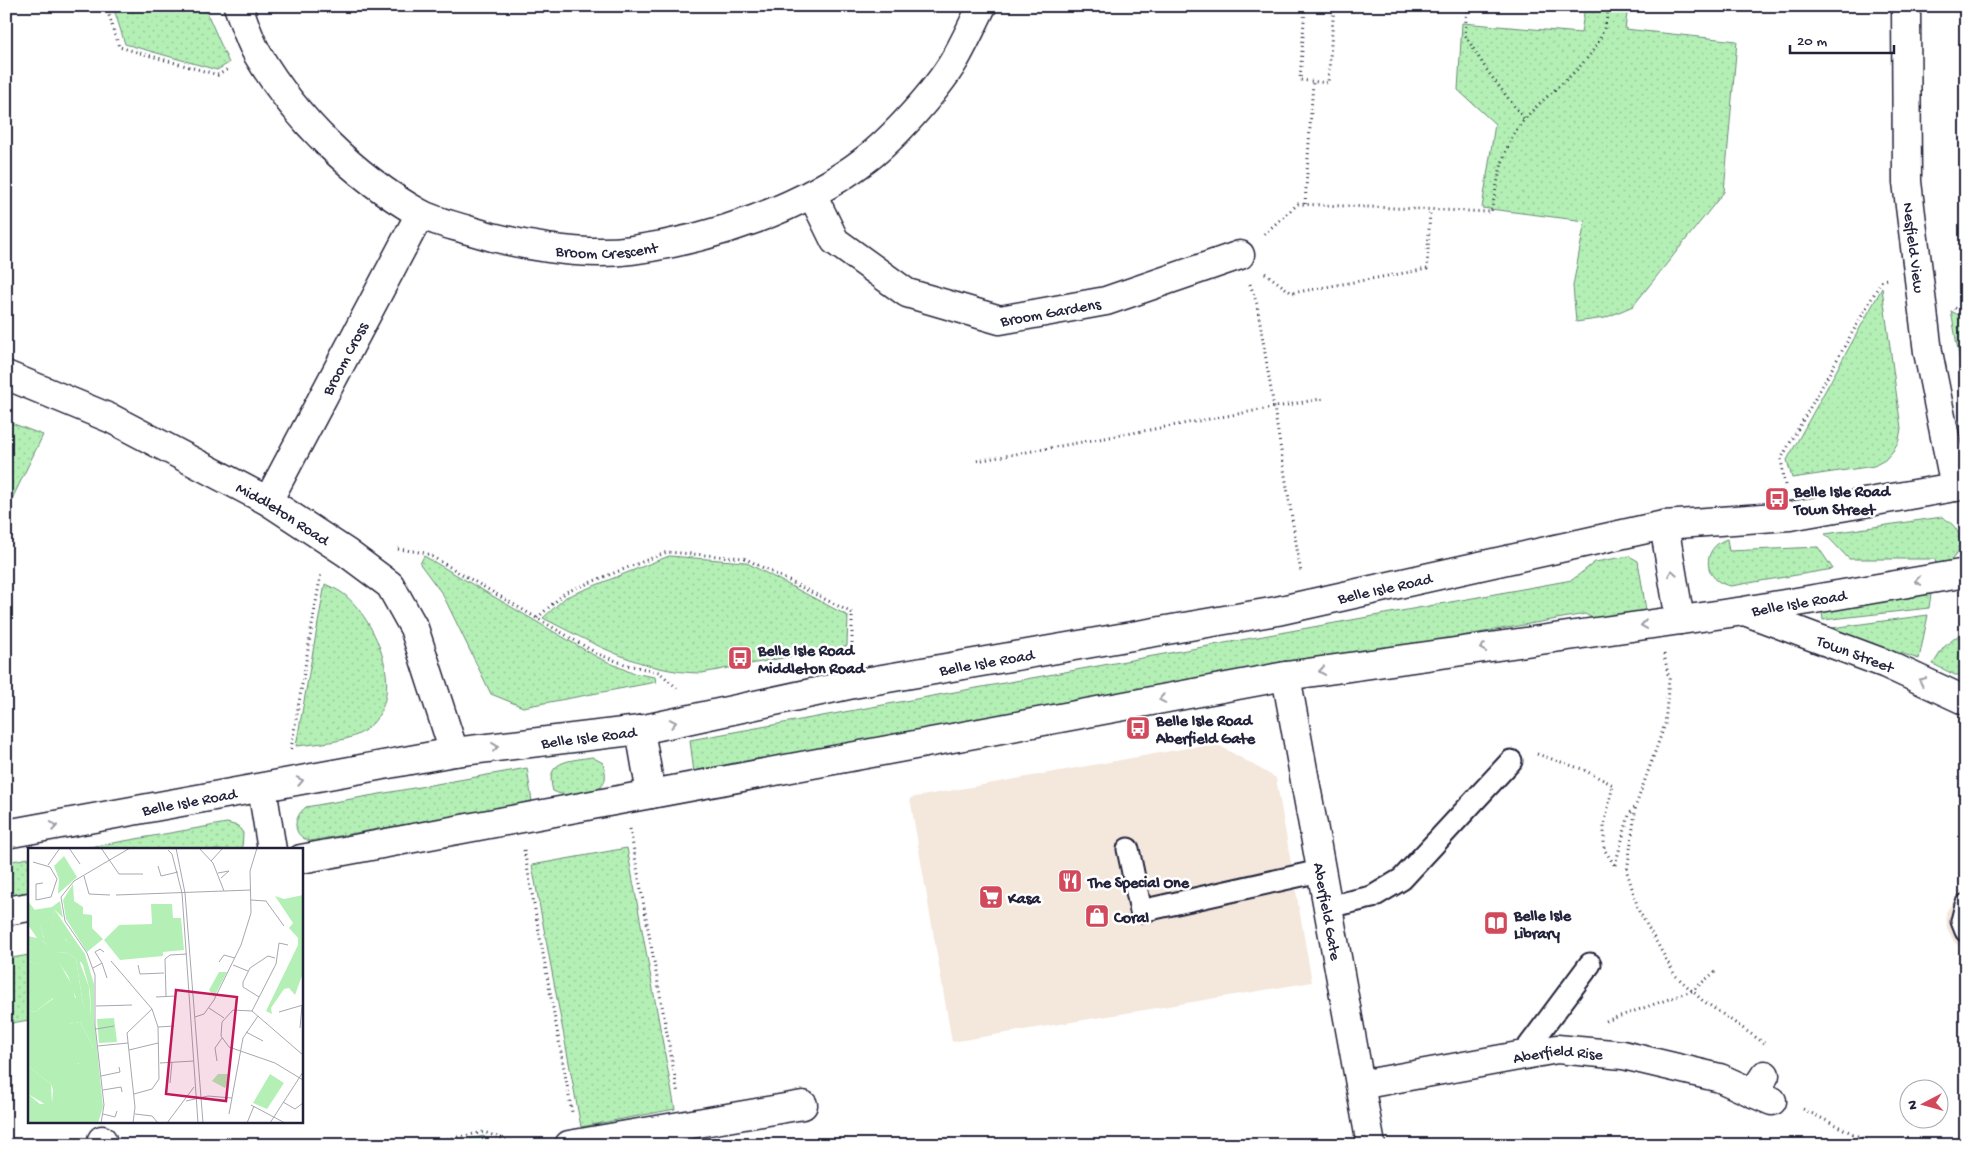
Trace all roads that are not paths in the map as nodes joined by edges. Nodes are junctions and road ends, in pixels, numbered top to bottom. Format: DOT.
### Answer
graph roads {
  1 [pos="238,6"];
  2 [pos="982,6"];
  3 [pos="1906,6"];
  4 [pos="812,194"];
  5 [pos="420,214"];
  6 [pos="1240,255"];
  7 [pos="6,375"];
  8 [pos="1962,490"];
  9 [pos="268,500"];
  10 [pos="1664,525"];
  11 [pos="1966,573"];
  12 [pos="1744,611"];
  13 [pos="1669,622"];
  14 [pos="1286,676"];
  15 [pos="1966,702"];
  16 [pos="640,730"];
  17 [pos="454,752"];
  18 [pos="1511,761"];
  19 [pos="262,788"];
  20 [pos="651,794"];
  21 [pos="6,834"];
  22 [pos="272,848"];
  23 [pos="1128,849"];
  24 [pos="302,859"];
  25 [pos="1320,871"];
  26 [pos="1966,905"];
  27 [pos="28,907"];
  28 [pos="1327,907"];
  29 [pos="6,911"];
  30 [pos="1966,931"];
  31 [pos="1590,964"];
  32 [pos="1523,1054"];
  33 [pos="1360,1084"];
  34 [pos="1764,1089"];
  35 [pos="803,1105"];
  36 [pos="676,1132"];
  37 [pos="574,1144"];
  38 [pos="1371,1145"];
  1 -- 5 [label="street, Broom Crescent"];
  2 -- 4 [label="street, Broom Crescent"];
  3 -- 8 [label="street, Nesfield View"];
  4 -- 5 [label="street, Broom Crescent"];
  4 -- 6 [label="street, Broom Gardens"];
  5 -- 9 [label="street, Broom Cross"];
  7 -- 9 [label="street, Middleton Road"];
  8 -- 10 [label="street, Belle Isle Road"];
  9 -- 17 [label="street, Middleton Road"];
  13 -- 10 [label="street, one-way"];
  16 -- 10 [label="street, Belle Isle Road, one-way"];
  11 -- 12 [label="street, Belle Isle Road, one-way"];
  12 -- 13 [label="street, Belle Isle Road"];
  15 -- 12 [label="street, Town Street, one-way"];
  13 -- 14 [label="street, Belle Isle Road, one-way"];
  14 -- 20 [label="street, Belle Isle Road, one-way"];
  14 -- 25 [label="street, Aberfield Gate"];
  17 -- 16 [label="street, Belle Isle Road, one-way"];
  16 -- 20 [label="street"];
  19 -- 17 [label="street, Belle Isle Road, one-way"];
  18 -- 28 [label="lane"];
  21 -- 19 [label="street, Belle Isle Road, one-way"];
  19 -- 22 [label="street"];
  20 -- 24 [label="street, Belle Isle Road"];
  23 -- 25 [label="lane"];
  25 -- 28 [label="street, Aberfield Gate"];
  26 -- 30 [label="lane"];
  27 -- 29 [label="street"];
  28 -- 33 [label="street, Aberfield Gate"];
  31 -- 32 [label="lane"];
  32 -- 33 [label="street, Aberfield Rise"];
  32 -- 34 [label="street, Aberfield Rise"];
  33 -- 38 [label="street, Aberfield Gate"];
  35 -- 36 [label="street"];
  36 -- 37 [label="street"];
}
